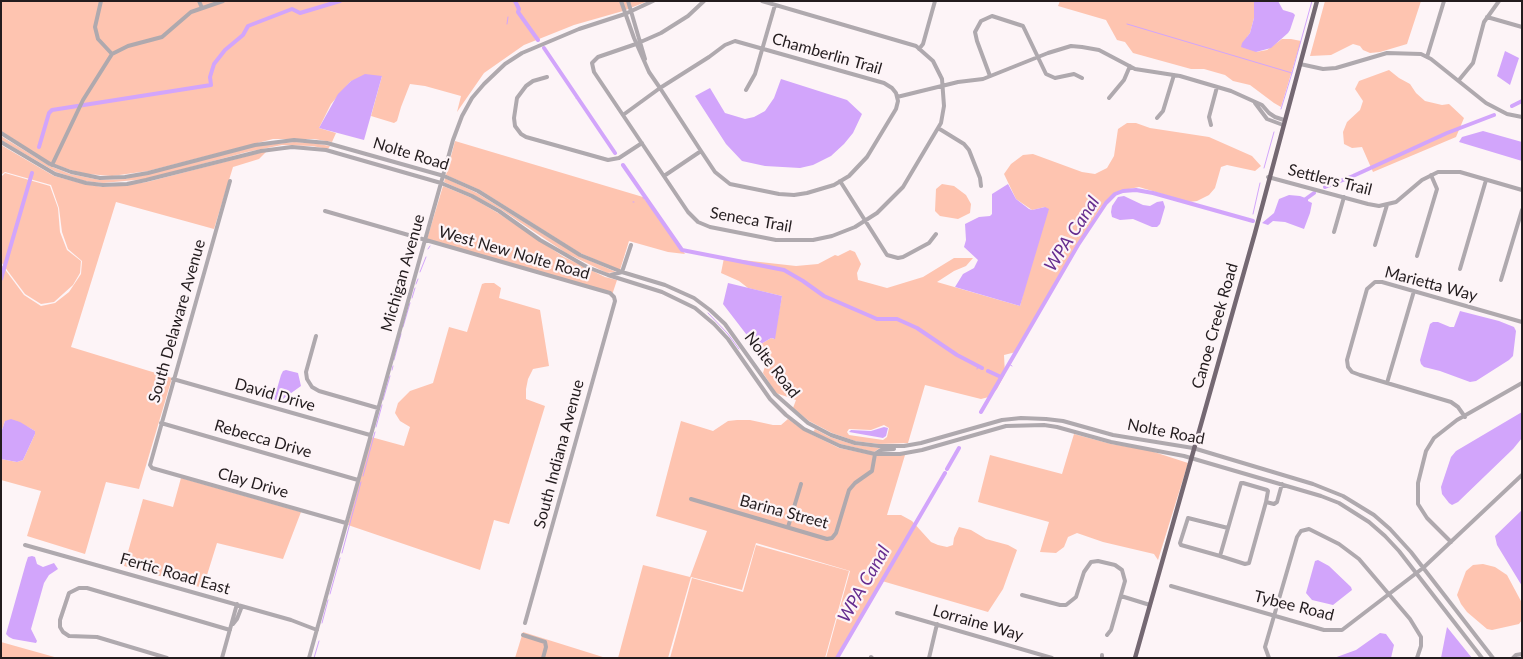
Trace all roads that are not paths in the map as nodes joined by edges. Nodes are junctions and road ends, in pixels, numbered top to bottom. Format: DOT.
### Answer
graph roads {
  1 [pos="101,1"];
  2 [pos="200,1"];
  3 [pos="223,1"];
  4 [pos="621,1"];
  5 [pos="628,1"];
  6 [pos="653,1"];
  7 [pos="704,1"];
  8 [pos="762,1"];
  9 [pos="935,1"];
  10 [pos="1317,1"];
  11 [pos="1444,1"];
  12 [pos="1499,1"];
  13 [pos="775,5"];
  14 [pos="202,8"];
  15 [pos="632,11"];
  16 [pos="626,14"];
  17 [pos="1488,17"];
  18 [pos="1522,27"];
  19 [pos="639,43"];
  20 [pos="762,48"];
  21 [pos="919,49"];
  22 [pos="112,54"];
  23 [pos="1038,57"];
  24 [pos="1427,57"];
  25 [pos="1300,64"];
  26 [pos="1130,66"];
  27 [pos="1174,75"];
  28 [pos="990,76"];
  29 [pos="547,77"];
  30 [pos="1082,78"];
  31 [pos="1459,80"];
  32 [pos="943,86"];
  33 [pos="1217,87"];
  34 [pos="660,88"];
  35 [pos="746,90"];
  36 [pos="897,97"];
  37 [pos="1109,98"];
  38 [pos="623,115"];
  39 [pos="1522,117"];
  40 [pos="1157,118"];
  41 [pos="1284,122"];
  42 [pos="1211,125"];
  43 [pos="938,128"];
  44 [pos="1,133"];
  45 [pos="1,142"];
  46 [pos="642,143"];
  47 [pos="701,150"];
  48 [pos="52,165"];
  49 [pos="1431,175"];
  50 [pos="444,176"];
  51 [pos="664,176"];
  52 [pos="1268,177"];
  53 [pos="1486,180"];
  54 [pos="230,181"];
  55 [pos="840,181"];
  56 [pos="442,184"];
  57 [pos="981,186"];
  58 [pos="1522,190"];
  59 [pos="1344,197"];
  60 [pos="1387,204"];
  61 [pos="326,210"];
  62 [pos="1522,210"];
  63 [pos="865,221"];
  64 [pos="1334,232"];
  65 [pos="936,234"];
  66 [pos="425,240"];
  67 [pos="630,245"];
  68 [pos="1375,245"];
  69 [pos="1417,256"];
  70 [pos="1460,269"];
  71 [pos="622,272"];
  72 [pos="607,275"];
  73 [pos="1501,280"];
  74 [pos="1414,291"];
  75 [pos="610,293"];
  76 [pos="1522,322"];
  77 [pos="316,336"];
  78 [pos="173,379"];
  79 [pos="1387,383"];
  80 [pos="1522,383"];
  81 [pos="378,408"];
  82 [pos="1465,417"];
  83 [pos="161,423"];
  84 [pos="990,423"];
  85 [pos="974,427"];
  86 [pos="983,432"];
  87 [pos="370,435"];
  88 [pos="970,436"];
  89 [pos="910,445"];
  90 [pos="1193,448"];
  91 [pos="875,454"];
  92 [pos="1191,458"];
  93 [pos="152,468"];
  94 [pos="1522,475"];
  95 [pos="1288,477"];
  96 [pos="358,480"];
  97 [pos="801,484"];
  98 [pos="1284,485"];
  99 [pos="690,499"];
  100 [pos="1266,502"];
  101 [pos="346,523"];
  102 [pos="788,527"];
  103 [pos="1228,528"];
  104 [pos="1451,542"];
  105 [pos="25,545"];
  106 [pos="1220,556"];
  107 [pos="1423,568"];
  108 [pos="1416,574"];
  109 [pos="1171,586"];
  110 [pos="1022,595"];
  111 [pos="1389,595"];
  112 [pos="1121,596"];
  113 [pos="1150,604"];
  114 [pos="239,605"];
  115 [pos="897,613"];
  116 [pos="1274,615"];
  117 [pos="525,623"];
  118 [pos="938,624"];
  119 [pos="231,628"];
  120 [pos="317,630"];
  121 [pos="1107,635"];
  122 [pos="523,636"];
  123 [pos="1521,655"];
  124 [pos="168,658"];
  125 [pos="222,658"];
  126 [pos="309,658"];
  127 [pos="543,658"];
  128 [pos="929,658"];
  129 [pos="1052,658"];
  130 [pos="1136,658"];
  131 [pos="1269,658"];
  132 [pos="1417,658"];
  133 [pos="1482,658"];
  134 [pos="1493,658"];
  135 [pos="1513,658"];
  1 -- 22 [label="street"];
  2 -- 14 [label="street"];
  3 -- 14 [label="street"];
  4 -- 16 [label="street"];
  5 -- 15 [label="street"];
  6 -- 15 [label="street, Michigan Avenue"];
  7 -- 19 [label="street, Seneca Trail"];
  8 -- 13 [label="street, Seneca Trail"];
  9 -- 21 [label="street"];
  10 -- 25 [label="main road, Canoe Creek Road"];
  11 -- 24 [label="street"];
  12 -- 17 [label="street"];
  13 -- 20 [label="street"];
  13 -- 21 [label="street, Seneca Trail"];
  14 -- 22 [label="street"];
  15 -- 16 [label="street, Michigan Avenue"];
  15 -- 19 [label="street"];
  16 -- 19 [label="street"];
  16 -- 50 [label="street, Michigan Avenue"];
  17 -- 18 [label="street"];
  17 -- 31 [label="street"];
  19 -- 34 [label="street"];
  19 -- 38 [label="street, Seneca Trail"];
  20 -- 34 [label="street, Chamberlin Trail"];
  20 -- 35 [label="street"];
  20 -- 36 [label="street, Chamberlin Trail"];
  21 -- 32 [label="street, Seneca Trail"];
  22 -- 48 [label="street"];
  23 -- 26 [label="street"];
  23 -- 28 [label="street"];
  23 -- 28 [label="street"];
  23 -- 30 [label="street"];
  24 -- 25 [label="street"];
  24 -- 31 [label="street"];
  25 -- 41 [label="main road, Canoe Creek Road"];
  26 -- 27 [label="street"];
  26 -- 37 [label="street"];
  27 -- 33 [label="street"];
  27 -- 40 [label="street"];
  28 -- 32 [label="street"];
  29 -- 46 [label="street"];
  31 -- 39 [label="street"];
  32 -- 36 [label="street"];
  32 -- 43 [label="street, Seneca Trail"];
  33 -- 41 [label="street"];
  33 -- 42 [label="street"];
  34 -- 38 [label="street, Chamberlin Trail"];
  34 -- 47 [label="street"];
  36 -- 55 [label="street"];
  38 -- 46 [label="street, Seneca Trail"];
  41 -- 52 [label="main road, Canoe Creek Road"];
  43 -- 57 [label="street"];
  43 -- 63 [label="street, Seneca Trail"];
  44 -- 48 [label="street, Nolte Road"];
  45 -- 56 [label="street, Nolte Road"];
  46 -- 51 [label="street, Seneca Trail"];
  47 -- 51 [label="street"];
  47 -- 55 [label="street"];
  48 -- 50 [label="street, Nolte Road"];
  49 -- 53 [label="street"];
  49 -- 60 [label="street, Settlers Trail"];
  49 -- 69 [label="street"];
  50 -- 56 [label="street, Michigan Avenue"];
  50 -- 71 [label="street, Nolte Road"];
  51 -- 63 [label="street, Seneca Trail"];
  52 -- 59 [label="street, Settlers Trail"];
  52 -- 90 [label="main road, Canoe Creek Road"];
  53 -- 58 [label="street"];
  53 -- 70 [label="street"];
  54 -- 78 [label="street, South Delaware Avenue"];
  55 -- 63 [label="street"];
  56 -- 66 [label="street, Michigan Avenue"];
  56 -- 72 [label="street, Nolte Road"];
  59 -- 60 [label="street, Settlers Trail"];
  59 -- 64 [label="street"];
  60 -- 68 [label="street"];
  61 -- 66 [label="street, West New Nolte Road"];
  62 -- 73 [label="street"];
  63 -- 65 [label="street"];
  66 -- 75 [label="street, West New Nolte Road"];
  66 -- 81 [label="street, Michigan Avenue"];
  67 -- 71 [label="street"];
  71 -- 72 [label="street"];
  71 -- 89 [label="street, Nolte Road"];
  72 -- 91 [label="street, Nolte Road"];
  74 -- 76 [label="street, Marietta Way"];
  74 -- 79 [label="street"];
  74 -- 79 [label="street, Marietta Way"];
  75 -- 117 [label="street, South Indiana Avenue"];
  77 -- 81 [label="street"];
  78 -- 83 [label="street, South Delaware Avenue"];
  78 -- 87 [label="street, David Drive"];
  79 -- 82 [label="street, Marietta Way"];
  80 -- 82 [label="street"];
  81 -- 87 [label="street, Michigan Avenue"];
  82 -- 104 [label="street"];
  83 -- 93 [label="street, South Delaware Avenue"];
  83 -- 96 [label="street, Rebecca Drive"];
  84 -- 85 [label="street, Nolte Road"];
  84 -- 86 [label="street"];
  84 -- 90 [label="street, Nolte Road"];
  85 -- 88 [label="street"];
  85 -- 89 [label="street, Nolte Road"];
  86 -- 88 [label="street, Nolte Road"];
  86 -- 92 [label="street, Nolte Road"];
  87 -- 96 [label="street, Michigan Avenue"];
  88 -- 91 [label="street, Nolte Road"];
  89 -- 91 [label="street"];
  90 -- 92 [label="main road, Canoe Creek Road"];
  90 -- 95 [label="street, Nolte Road"];
  91 -- 102 [label="street, Barina Street"];
  92 -- 98 [label="street, Nolte Road"];
  92 -- 113 [label="main road, Canoe Creek Road"];
  93 -- 101 [label="street, Clay Drive"];
  94 -- 104 [label="street"];
  95 -- 98 [label="street"];
  95 -- 107 [label="street, Nolte Road"];
  96 -- 101 [label="street, Michigan Avenue"];
  97 -- 102 [label="street"];
  98 -- 100 [label="street"];
  98 -- 108 [label="street, Nolte Road"];
  99 -- 102 [label="street, Barina Street"];
  100 -- 103 [label="street"];
  100 -- 106 [label="street"];
  101 -- 120 [label="street, Michigan Avenue"];
  103 -- 106 [label="street"];
  103 -- 106 [label="street"];
  104 -- 107 [label="street"];
  105 -- 114 [label="street, Fertic Road East"];
  107 -- 108 [label="street, Tybee Road"];
  107 -- 134 [label="street, Nolte Road"];
  108 -- 111 [label="street, Tybee Road"];
  108 -- 133 [label="street, Nolte Road"];
  109 -- 116 [label="street, Tybee Road"];
  110 -- 112 [label="street"];
  111 -- 116 [label="street, Tybee Road"];
  111 -- 116 [label="street"];
  111 -- 132 [label="street"];
  112 -- 113 [label="street"];
  112 -- 121 [label="street"];
  113 -- 130 [label="main road, Canoe Creek Road"];
  114 -- 119 [label="street"];
  114 -- 120 [label="street, Fertic Road East"];
  115 -- 118 [label="street, Lorraine Way"];
  116 -- 131 [label="street"];
  118 -- 128 [label="street"];
  118 -- 129 [label="street, Lorraine Way"];
  119 -- 124 [label="street"];
  119 -- 125 [label="street"];
  120 -- 126 [label="street, Michigan Avenue"];
  122 -- 127 [label="street"];
  123 -- 135 [label="street"];
}
